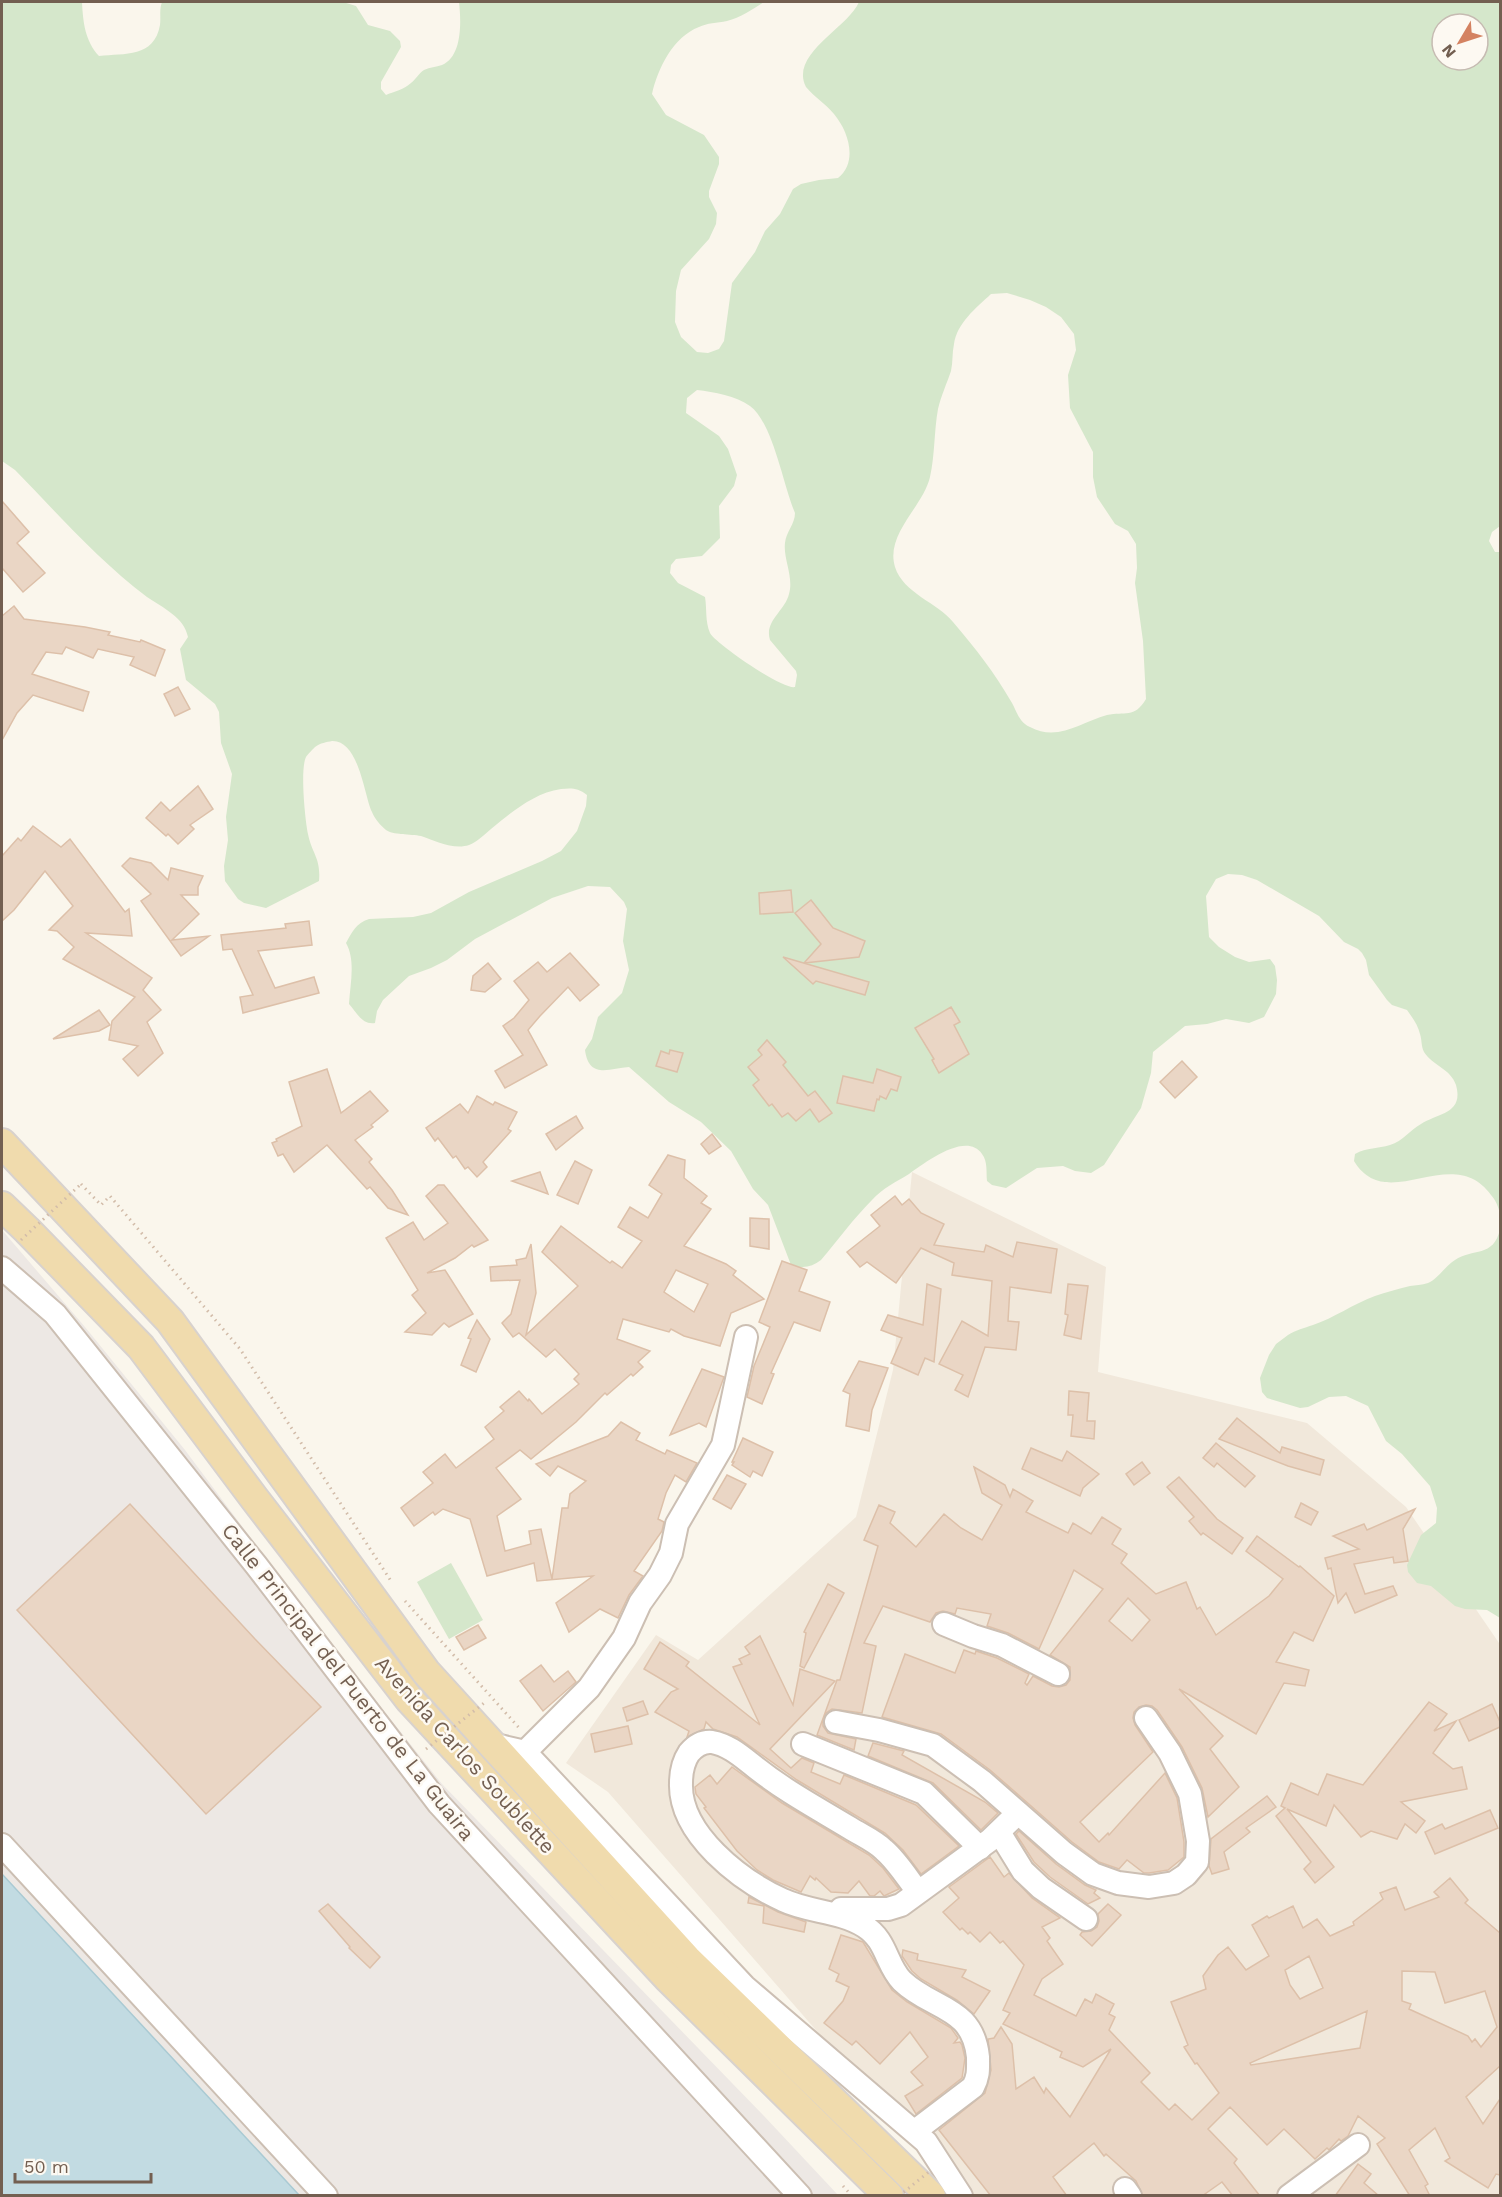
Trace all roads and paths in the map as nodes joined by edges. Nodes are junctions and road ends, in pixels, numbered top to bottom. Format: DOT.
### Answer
graph roads {
  1 [pos="2,1143"];
  2 [pos="2,1206"];
  3 [pos="21,1240"];
  4 [pos="2,1268"];
  5 [pos="746,1337"];
  6 [pos="394,1586"];
  7 [pos="400,1596"];
  8 [pos="944,1624"];
  9 [pos="1058,1674"];
  10 [pos="484,1703"];
  11 [pos="1146,1718"];
  12 [pos="836,1722"];
  13 [pos="523,1741"];
  14 [pos="491,1744"];
  15 [pos="804,1744"];
  16 [pos="426,1749"];
  17 [pos="1018,1813"];
  18 [pos="999,1832"];
  19 [pos="2,1845"];
  20 [pos="980,1848"];
  21 [pos="910,1899"];
  22 [pos="812,1908"];
  23 [pos="1086,1919"];
  24 [pos="888,1955"];
  25 [pos="915,2131"];
  26 [pos="1358,2145"];
  27 [pos="930,2183"];
  28 [pos="326,2196"];
  29 [pos="800,2196"];
  30 [pos="889,2196"];
  31 [pos="899,2196"];
  32 [pos="961,2196"];
  33 [pos="1289,2196"];
  1 -- 14 [label="main road, Avenida Carlos Soublette"];
  2 -- 30 [label="main road, Avenida Carlos Soublette"];
  3 -- 6 [label="path, bridge"];
  4 -- 29 [label="street, Calle Principal del Puerto de La Guaira"];
  5 -- 13 [label="street"];
  7 -- 13 [label="path"];
  8 -- 9 [label="street"];
  10 -- 16 [label="path, bridge"];
  11 -- 17 [label="street"];
  12 -- 17 [label="street"];
  13 -- 14 [label="street, Avenida Carlos Soublette"];
  13 -- 25 [label="street"];
  14 -- 27 [label="main road, Avenida Carlos Soublette"];
  15 -- 20 [label="street"];
  17 -- 18 [label="street"];
  18 -- 20 [label="street"];
  18 -- 23 [label="street"];
  19 -- 28 [label="street"];
  20 -- 21 [label="street"];
  21 -- 22 [label="street"];
  21 -- 22 [label="street"];
  21 -- 24 [label="street"];
  22 -- 24 [label="street"];
  24 -- 25 [label="street"];
  25 -- 32 [label="street"];
  26 -- 33 [label="street"];
  27 -- 31 [label="path, bridge"];
}
